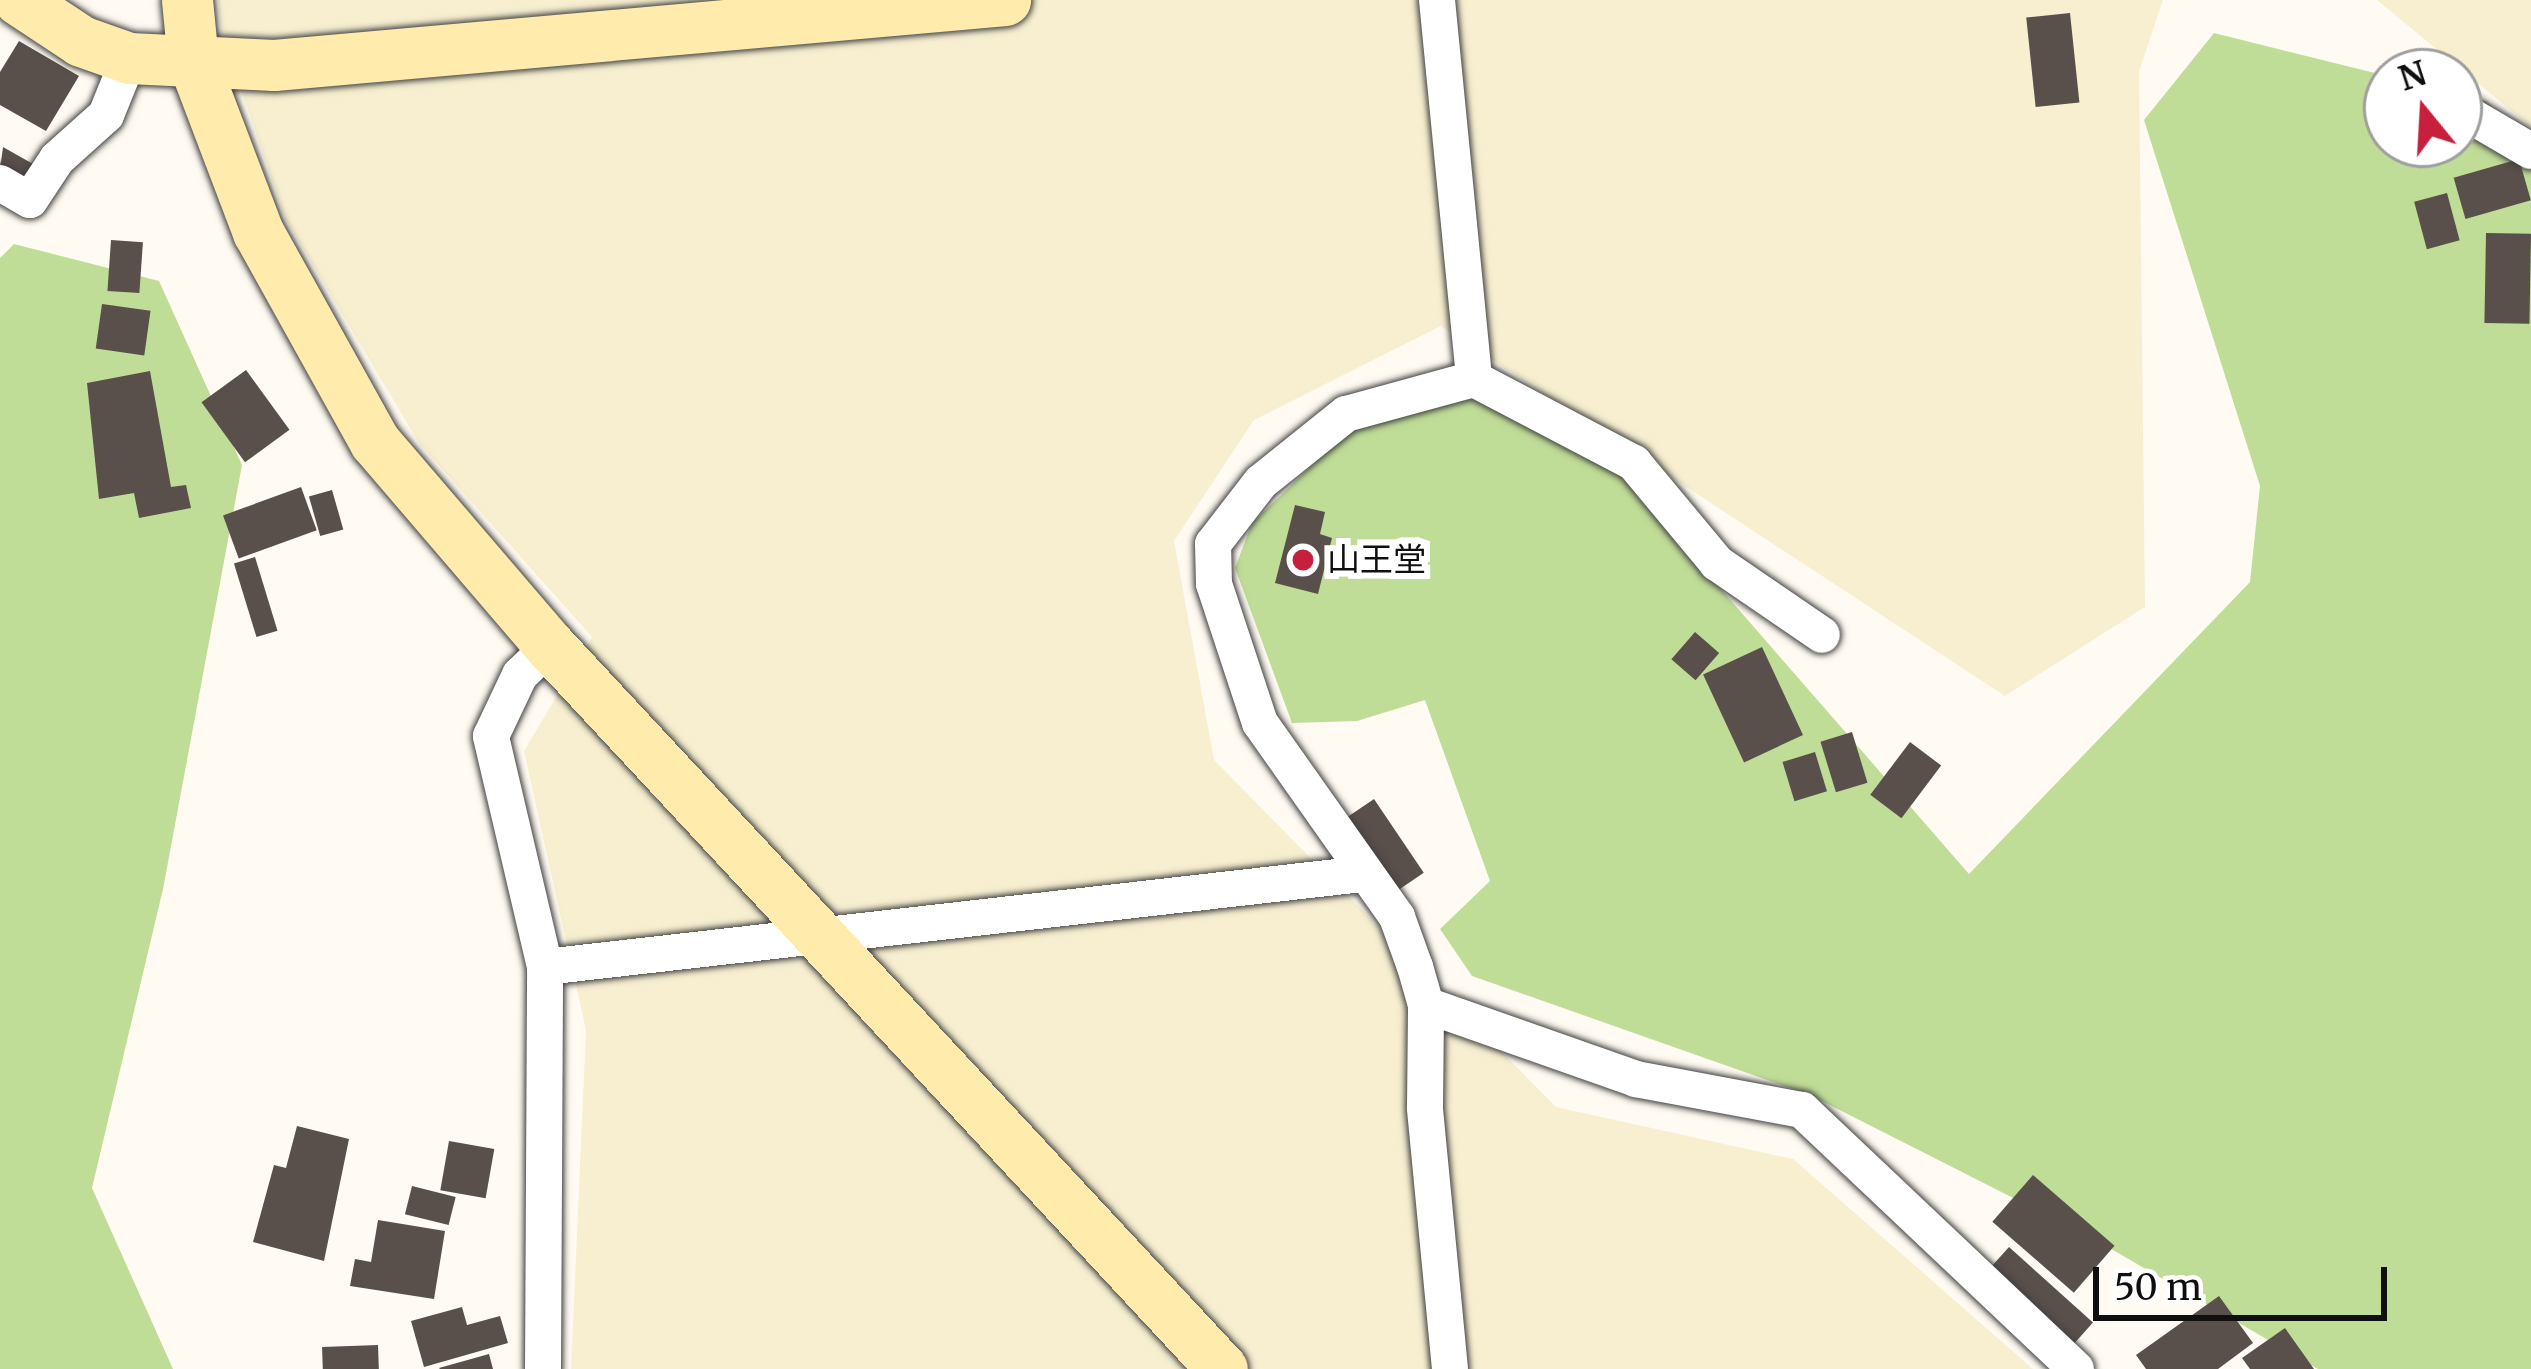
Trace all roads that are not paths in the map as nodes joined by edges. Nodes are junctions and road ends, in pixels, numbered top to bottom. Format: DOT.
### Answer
graph roads {
  1 [pos="19,0"];
  2 [pos="187,0"];
  3 [pos="1005,0"];
  4 [pos="1437,0"];
  5 [pos="129,58"];
  6 [pos="193,61"];
  7 [pos="2483,123"];
  8 [pos="2531,151"];
  9 [pos="0,183"];
  10 [pos="1474,379"];
  11 [pos="1822,634"];
  12 [pos="550,646"];
  13 [pos="1363,874"];
  14 [pos="826,941"];
  15 [pos="545,967"];
  16 [pos="1426,1005"];
  17 [pos="543,1369"];
  18 [pos="1222,1369"];
  19 [pos="1450,1369"];
  20 [pos="2076,1369"];
  1 -- 5 [label="street"];
  2 -- 6 [label="street"];
  3 -- 6 [label="street"];
  4 -- 10 [label="street"];
  5 -- 6 [label="street"];
  5 -- 9 [label="street"];
  6 -- 12 [label="street"];
  7 -- 8 [label="street"];
  10 -- 11 [label="street"];
  10 -- 13 [label="street"];
  12 -- 14 [label="street"];
  12 -- 15 [label="street"];
  13 -- 14 [label="street"];
  13 -- 16 [label="street"];
  14 -- 15 [label="street"];
  14 -- 18 [label="street"];
  15 -- 17 [label="street"];
  16 -- 19 [label="street"];
  16 -- 20 [label="street"];
}
